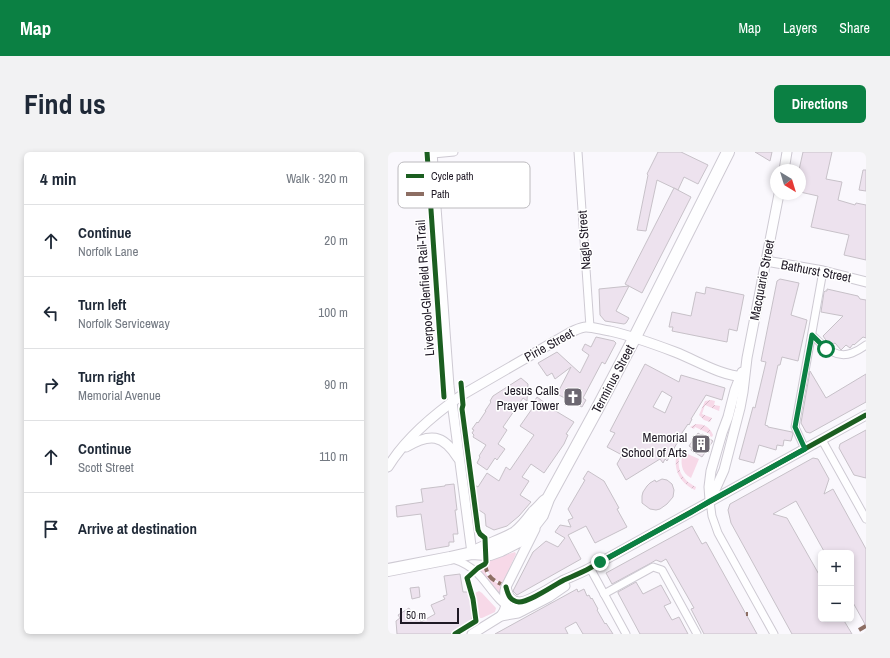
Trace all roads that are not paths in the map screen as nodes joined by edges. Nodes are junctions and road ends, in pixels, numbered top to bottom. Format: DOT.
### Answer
graph roads {
  1 [pos="454,152"];
  2 [pos="578,152"];
  3 [pos="787,152"];
  4 [pos="433,153"];
  5 [pos="726,154"];
  6 [pos="785,164"];
  7 [pos="778,200"];
  8 [pos="437,208"];
  9 [pos="766,261"];
  10 [pos="823,271"];
  11 [pos="866,282"];
  12 [pos="590,327"];
  13 [pos="812,335"];
  14 [pos="635,338"];
  15 [pos="866,345"];
  16 [pos="742,377"];
  17 [pos="452,402"];
  18 [pos="866,415"];
  19 [pos="822,440"];
  20 [pos="805,449"];
  21 [pos="399,450"];
  22 [pos="461,462"];
  23 [pos="388,466"];
  24 [pos="548,499"];
  25 [pos="710,501"];
  26 [pos="542,516"];
  27 [pos="866,519"];
  28 [pos="472,553"];
  29 [pos="450,558"];
  30 [pos="590,568"];
  31 [pos="388,570"];
  32 [pos="577,576"];
  33 [pos="506,587"];
  34 [pos="604,594"];
  35 [pos="506,606"];
  36 [pos="501,616"];
  37 [pos="472,634"];
  38 [pos="626,634"];
  39 [pos="697,634"];
  40 [pos="774,634"];
  1 -- 4 [label="street"];
  2 -- 12 [label="street, Nagle Street"];
  3 -- 6 [label="street"];
  5 -- 14 [label="highway, Terminus Street"];
  7 -- 9 [label="street, Macquarie Street"];
  8 -- 17 [label="street"];
  9 -- 10 [label="street, Bathurst Street"];
  9 -- 16 [label="street, Macquarie Street"];
  10 -- 11 [label="street, Bathurst Street"];
  10 -- 13 [label="street"];
  12 -- 14 [label="street, Pirie Street"];
  12 -- 17 [label="street, Pirie Street"];
  13 -- 15 [label="street"];
  13 -- 20 [label="street"];
  14 -- 16 [label="street, Pirie Street"];
  14 -- 24 [label="highway, Terminus Street"];
  16 -- 25 [label="street, Macquarie Street"];
  17 -- 21 [label="street, Pirie Street"];
  17 -- 22 [label="street"];
  18 -- 19 [label="street"];
  19 -- 20 [label="street"];
  19 -- 27 [label="street"];
  20 -- 25 [label="street"];
  21 -- 22 [label="street"];
  21 -- 23 [label="street, Pirie Street"];
  22 -- 28 [label="street"];
  24 -- 26 [label="highway, Terminus Street"];
  24 -- 28 [label="highway"];
  25 -- 30 [label="street"];
  25 -- 40 [label="street"];
  26 -- 28 [label="highway"];
  26 -- 33 [label="street, Terminus Street"];
  28 -- 29 [label="highway"];
  29 -- 31 [label="highway"];
  29 -- 35 [label="street"];
  30 -- 32 [label="street"];
  30 -- 34 [label="street"];
  32 -- 33 [label="street"];
  32 -- 35 [label="street"];
  32 -- 36 [label="street"];
  33 -- 35 [label="street"];
  34 -- 38 [label="street"];
  34 -- 39 [label="street"];
  35 -- 36 [label="street"];
  36 -- 37 [label="street"];
}
